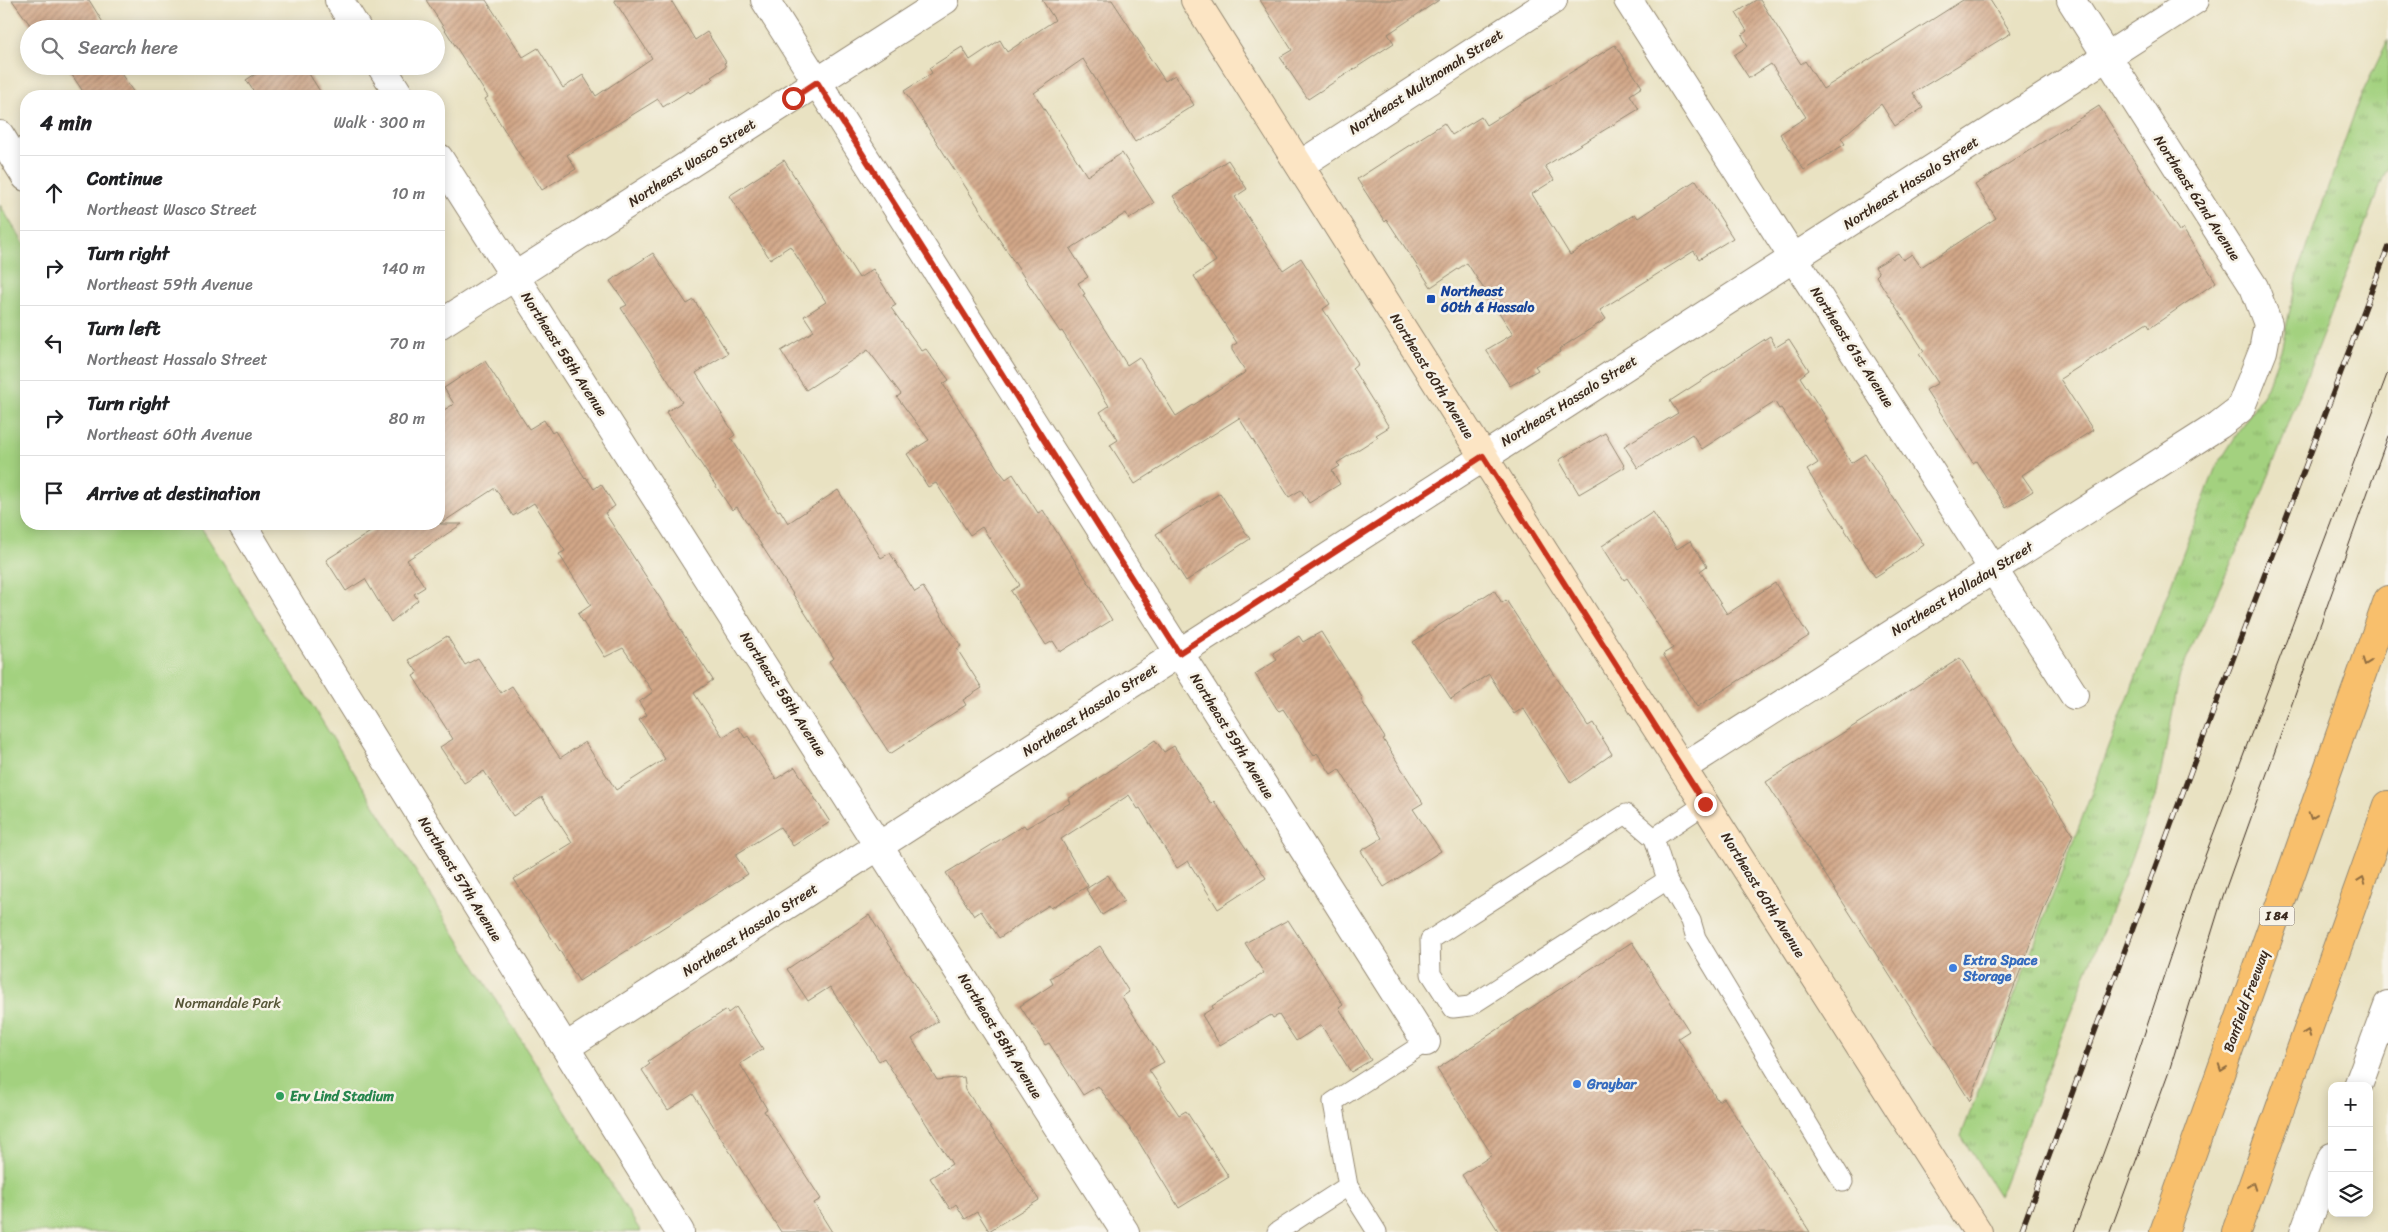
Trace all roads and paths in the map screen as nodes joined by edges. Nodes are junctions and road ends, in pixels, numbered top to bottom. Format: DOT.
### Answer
graph roads {
  1 [pos="339,0"];
  2 [pos="765,0"];
  3 [pos="945,0"];
  4 [pos="1195,0"];
  5 [pos="1553,0"];
  6 [pos="1628,0"];
  7 [pos="2071,0"];
  8 [pos="2195,0"];
  9 [pos="351,20"];
  10 [pos="2107,57"];
  11 [pos="387,75"];
  12 [pos="817,82"];
  13 [pos="396,90"];
  14 [pos="0,135"];
  15 [pos="1300,165"];
  16 [pos="20,167"];
  17 [pos="445,168"];
  18 [pos="1794,258"];
  19 [pos="514,277"];
  20 [pos="445,321"];
  21 [pos="2240,409"];
  22 [pos="1483,456"];
  23 [pos="246,530"];
  24 [pos="1994,569"];
  25 [pos="2388,600"];
  26 [pos="1179,653"];
  27 [pos="2074,696"];
  28 [pos="1682,768"];
  29 [pos="1705,804"];
  30 [pos="2388,805"];
  31 [pos="1654,838"];
  32 [pos="880,846"];
  33 [pos="1667,880"];
  34 [pos="2388,1005"];
  35 [pos="1426,1042"];
  36 [pos="566,1047"];
  37 [pos="2359,1082"];
  38 [pos="2328,1168"];
  39 [pos="1843,1182"];
  40 [pos="1348,1186"];
  41 [pos="680,1232"];
  42 [pos="1125,1232"];
  43 [pos="1277,1232"];
  44 [pos="1377,1232"];
  45 [pos="1978,1232"];
  46 [pos="2164,1232"];
  47 [pos="2236,1232"];
  48 [pos="2304,1232"];
  1 -- 9 [label="street"];
  2 -- 12 [label="street, Northeast 59th Avenue"];
  3 -- 12 [label="street, Northeast Wasco Street"];
  4 -- 15 [label="main road, Northeast 60th Avenue"];
  5 -- 15 [label="street, Northeast Multnomah Street"];
  6 -- 18 [label="street, Northeast 61st Avenue"];
  7 -- 10 [label="street, Northeast 62nd Avenue"];
  8 -- 10 [label="street, Northeast Hassalo Street"];
  10 -- 18 [label="street, Northeast Hassalo Street"];
  10 -- 21 [label="street, Northeast 62nd Avenue"];
  11 -- 13 [label="street"];
  12 -- 19 [label="street, Northeast Wasco Street"];
  12 -- 26 [label="street, Northeast 59th Avenue"];
  14 -- 16 [label="street"];
  15 -- 22 [label="main road, Northeast 60th Avenue"];
  17 -- 19 [label="street, Northeast 58th Avenue"];
  18 -- 22 [label="street, Northeast Hassalo Street"];
  18 -- 24 [label="street, Northeast 61st Avenue"];
  19 -- 20 [label="street, Northeast Wasco Street"];
  19 -- 32 [label="street, Northeast 58th Avenue"];
  21 -- 24 [label="street, Northeast Holladay Street"];
  22 -- 26 [label="street, Northeast Hassalo Street"];
  22 -- 28 [label="main road, Northeast 60th Avenue"];
  23 -- 36 [label="street, Northeast 57th Avenue"];
  24 -- 27 [label="street, Northeast 61st Avenue"];
  24 -- 28 [label="street, Northeast Holladay Street"];
  25 -- 46 [label="highway, Banfield Freeway / I 84, one-way"];
  26 -- 32 [label="street, Northeast Hassalo Street"];
  26 -- 35 [label="street, Northeast 59th Avenue"];
  28 -- 29 [label="main road, Northeast 60th Avenue"];
  29 -- 31 [label="lane"];
  29 -- 45 [label="main road, Northeast 60th Avenue"];
  47 -- 30 [label="highway, one-way"];
  31 -- 33 [label="lane"];
  31 -- 33 [label="lane"];
  32 -- 36 [label="street, Northeast Hassalo Street"];
  32 -- 42 [label="street, Northeast 58th Avenue"];
  33 -- 39 [label="lane"];
  34 -- 37 [label="street"];
  35 -- 40 [label="lane"];
  36 -- 41 [label="street, Northeast 57th Avenue"];
  38 -- 48 [label="street"];
  40 -- 43 [label="lane"];
  40 -- 44 [label="lane"];
}
